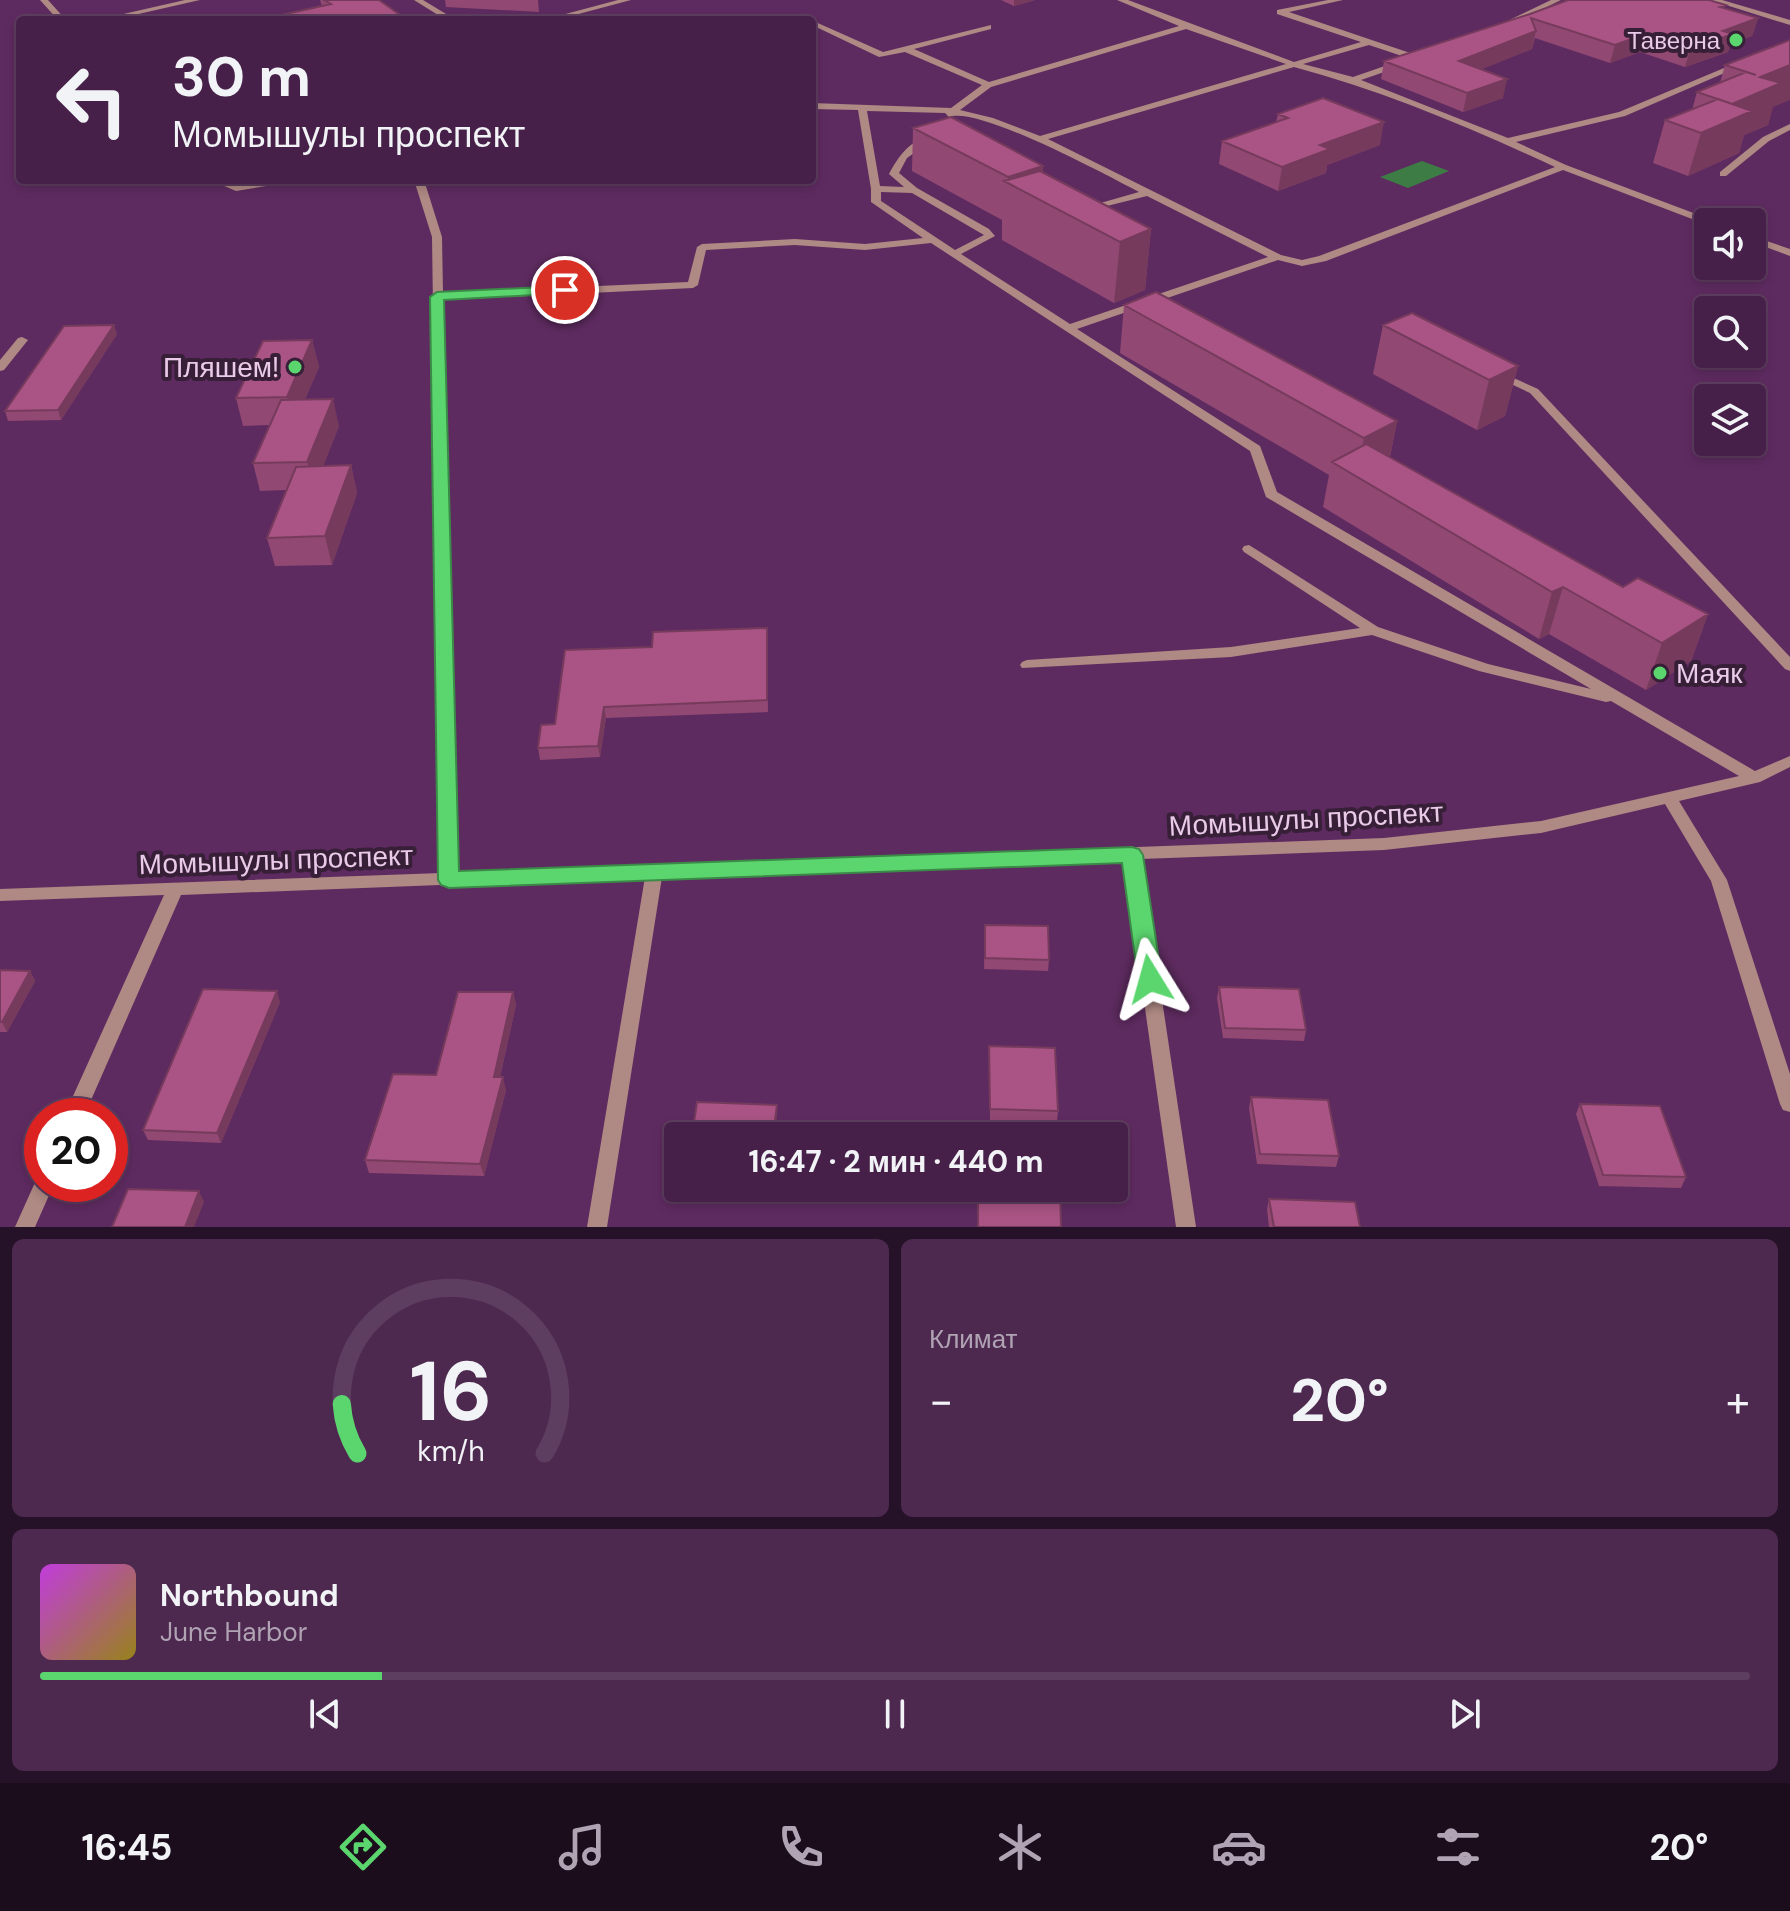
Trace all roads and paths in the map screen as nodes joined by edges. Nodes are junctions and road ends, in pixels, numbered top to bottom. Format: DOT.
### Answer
graph roads {
  1 [pos="44,0"];
  2 [pos="141,0"];
  3 [pos="196,0"];
  4 [pos="418,0"];
  5 [pos="627,0"];
  6 [pos="1121,0"];
  7 [pos="1339,0"];
  8 [pos="1557,0"];
  9 [pos="1714,0"];
  10 [pos="134,13"];
  11 [pos="58,16"];
  12 [pos="120,16"];
  13 [pos="445,16"];
  14 [pos="563,16"];
  15 [pos="1790,23"];
  16 [pos="816,24"];
  17 [pos="1187,26"];
  18 [pos="988,27"];
  19 [pos="1495,29"];
  20 [pos="1370,42"];
  21 [pos="906,49"];
  22 [pos="1750,60"];
  23 [pos="1293,64"];
  24 [pos="1353,80"];
  25 [pos="988,85"];
  26 [pos="816,106"];
  27 [pos="862,107"];
  28 [pos="952,111"];
  29 [pos="943,121"];
  30 [pos="1790,127"];
  31 [pos="934,132"];
  32 [pos="1040,139"];
  33 [pos="1507,141"];
  34 [pos="1563,167"];
  35 [pos="1723,174"];
  36 [pos="226,184"];
  37 [pos="260,184"];
  38 [pos="420,184"];
  39 [pos="876,189"];
  40 [pos="914,190"];
  41 [pos="1147,193"];
  42 [pos="1075,212"];
  43 [pos="1694,217"];
  44 [pos="1004,232"];
  45 [pos="990,236"];
  46 [pos="932,240"];
  47 [pos="1766,244"];
  48 [pos="1790,253"];
  49 [pos="954,254"];
  50 [pos="1277,257"];
  51 [pos="437,297"];
  52 [pos="1069,328"];
  53 [pos="22,340"];
  54 [pos="1484,367"];
  55 [pos="0,368"];
  56 [pos="1249,549"];
  57 [pos="1373,630"];
  58 [pos="1027,665"];
  59 [pos="1790,666"];
  60 [pos="1622,700"];
  61 [pos="1790,761"];
  62 [pos="1754,778"];
  63 [pos="1669,798"];
  64 [pos="1132,855"];
  65 [pos="654,872"];
  66 [pos="449,880"];
  67 [pos="175,889"];
  68 [pos="0,895"];
  69 [pos="82,1098"];
  70 [pos="1790,1104"];
  71 [pos="36,1202"];
  72 [pos="25,1227"];
  73 [pos="597,1227"];
  74 [pos="1186,1227"];
  1 -- 11 [label="street"];
  2 -- 10 [label="street"];
  3 -- 10 [label="street"];
  4 -- 13 [label="street"];
  5 -- 14 [label="street"];
  6 -- 17 [label="street"];
  7 -- 20 [label="street"];
  8 -- 19 [label="street"];
  9 -- 15 [label="street"];
  10 -- 12 [label="street"];
  16 -- 21 [label="street"];
  17 -- 23 [label="street"];
  17 -- 25 [label="street"];
  18 -- 21 [label="street"];
  20 -- 23 [label="street"];
  20 -- 24 [label="street"];
  21 -- 25 [label="street"];
  22 -- 33 [label="street"];
  23 -- 24 [label="street"];
  23 -- 32 [label="street"];
  24 -- 33 [label="street"];
  25 -- 28 [label="street"];
  26 -- 27 [label="street"];
  27 -- 28 [label="street"];
  27 -- 39 [label="street"];
  28 -- 29 [label="street"];
  28 -- 32 [label="street"];
  30 -- 35 [label="street"];
  31 -- 40 [label="street"];
  32 -- 41 [label="street"];
  33 -- 34 [label="street"];
  34 -- 43 [label="street"];
  34 -- 50 [label="street"];
  36 -- 37 [label="street"];
  38 -- 51 [label="street"];
  39 -- 40 [label="street"];
  39 -- 46 [label="street"];
  40 -- 45 [label="street"];
  41 -- 42 [label="street"];
  41 -- 50 [label="street"];
  44 -- 45 [label="street"];
  45 -- 49 [label="street"];
  46 -- 49 [label="street"];
  46 -- 51 [label="street"];
  47 -- 48 [label="street"];
  49 -- 52 [label="street"];
  50 -- 52 [label="street"];
  51 -- 66 [label="street"];
  52 -- 60 [label="street"];
  53 -- 55 [label="street"];
  54 -- 59 [label="street"];
  56 -- 57 [label="street"];
  57 -- 58 [label="street"];
  57 -- 60 [label="street"];
  60 -- 62 [label="street"];
  61 -- 62 [label="street, Момышулы проспект"];
  62 -- 63 [label="street, Момышулы проспект"];
  63 -- 64 [label="street, Момышулы проспект"];
  63 -- 70 [label="street"];
  64 -- 65 [label="street, Момышулы проспект"];
  64 -- 74 [label="street"];
  65 -- 66 [label="street, Момышулы проспект"];
  65 -- 73 [label="street"];
  66 -- 67 [label="street, Момышулы проспект"];
  67 -- 68 [label="street, Момышулы проспект"];
  67 -- 69 [label="street"];
  71 -- 72 [label="street"];
}
